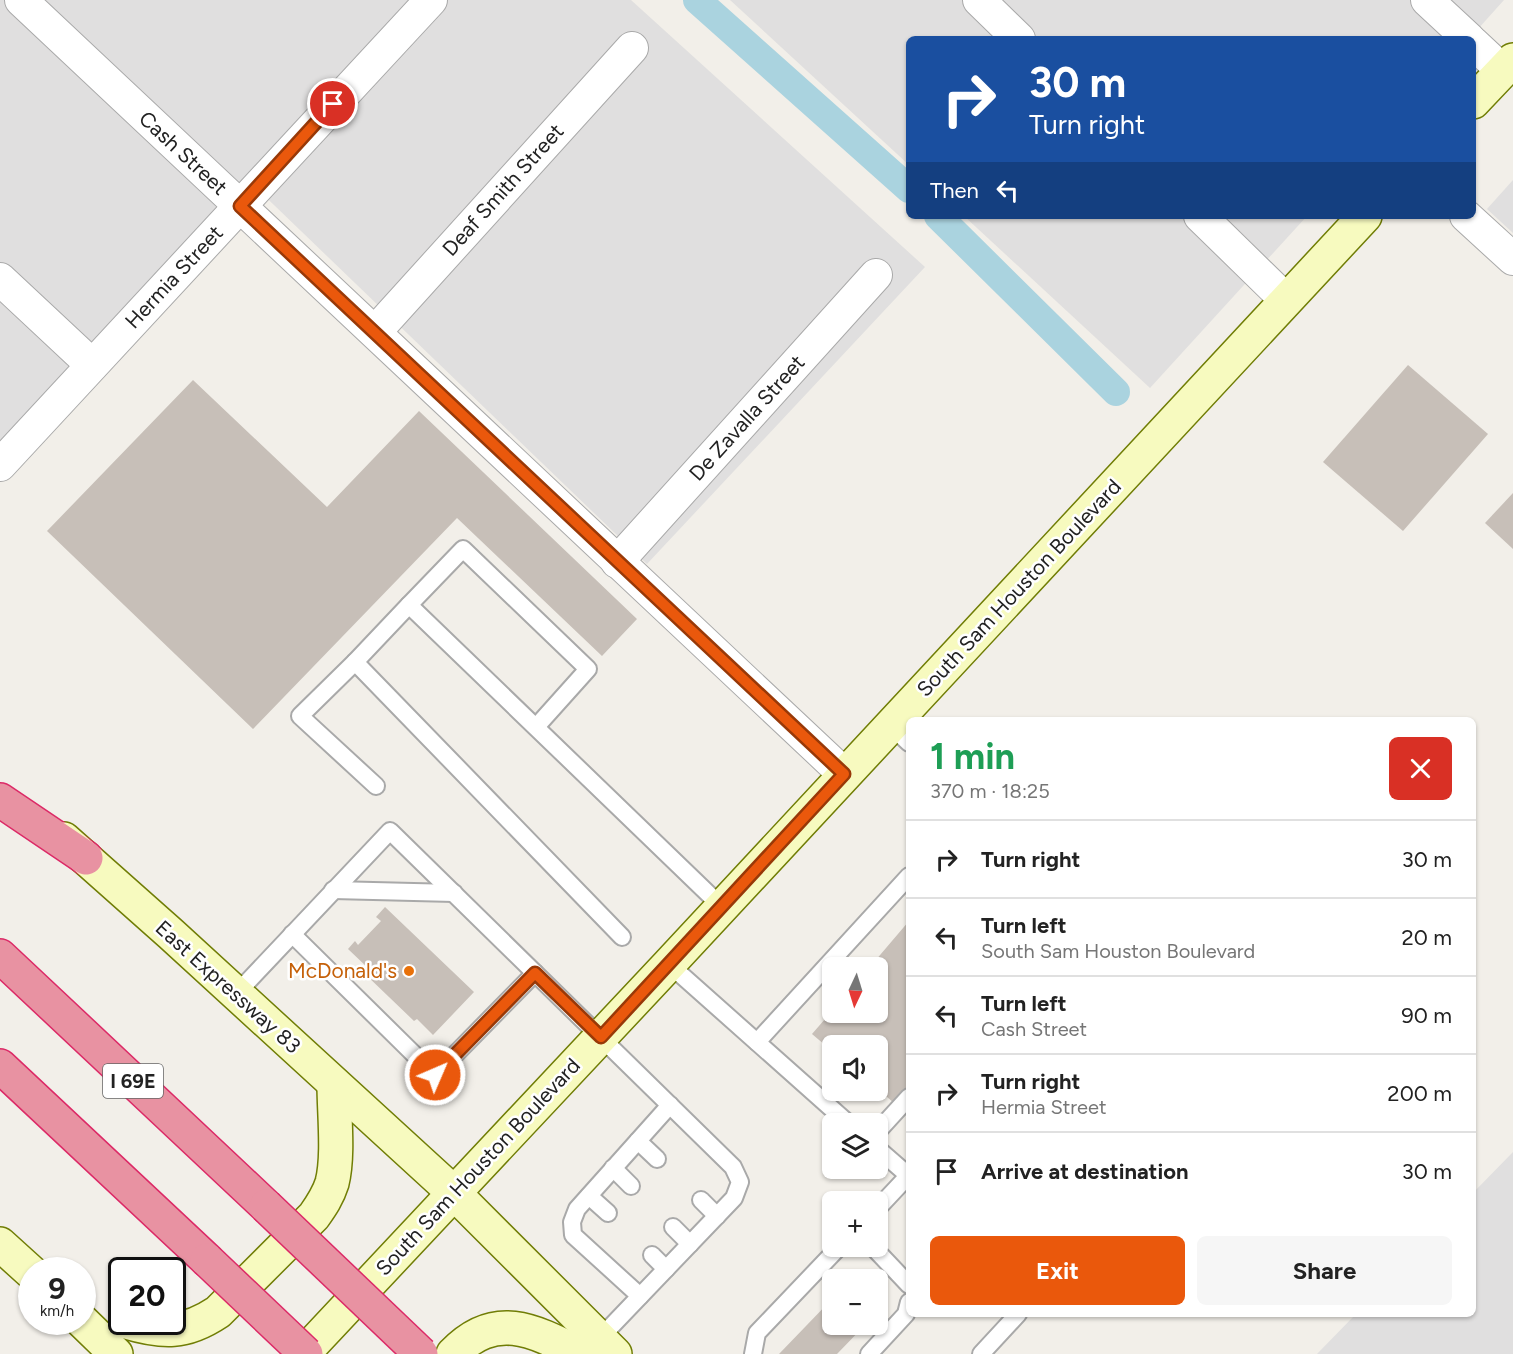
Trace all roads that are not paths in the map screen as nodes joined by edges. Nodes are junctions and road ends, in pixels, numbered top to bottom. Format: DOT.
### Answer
graph roads {
  1 [pos="21,0"];
  2 [pos="431,0"];
  3 [pos="979,0"];
  4 [pos="1427,0"];
  5 [pos="1015,36"];
  6 [pos="1466,36"];
  7 [pos="1476,45"];
  8 [pos="632,48"];
  9 [pos="1508,65"];
  10 [pos="1476,99"];
  11 [pos="240,206"];
  12 [pos="1203,219"];
  13 [pos="1362,219"];
  14 [pos="1469,219"];
  15 [pos="1513,259"];
  16 [pos="876,274"];
  17 [pos="0,279"];
  18 [pos="1286,300"];
  19 [pos="375,332"];
  20 [pos="92,365"];
  21 [pos="0,465"];
  22 [pos="617,562"];
  23 [pos="410,605"];
  24 [pos="355,662"];
  25 [pos="916,717"];
  26 [pos="536,727"];
  27 [pos="900,735"];
  28 [pos="844,774"];
  29 [pos="0,784"];
  30 [pos="376,786"];
  31 [pos="0,800"];
  32 [pos="86,858"];
  33 [pos="906,879"];
  34 [pos="333,890"];
  35 [pos="454,893"];
  36 [pos="722,907"];
  37 [pos="292,934"];
  38 [pos="622,937"];
  39 [pos="0,956"];
  40 [pos="669,964"];
  41 [pos="535,973"];
  42 [pos="236,994"];
  43 [pos="601,1037"];
  44 [pos="757,1042"];
  45 [pos="0,1066"];
  46 [pos="334,1084"];
  47 [pos="906,1100"];
  48 [pos="670,1105"];
  49 [pos="837,1113"];
  50 [pos="888,1120"];
  51 [pos="638,1140"];
  52 [pos="888,1158"];
  53 [pos="657,1159"];
  54 [pos="613,1168"];
  55 [pos="906,1174"];
  56 [pos="906,1178"];
  57 [pos="631,1186"];
  58 [pos="454,1193"];
  59 [pos="589,1196"];
  60 [pos="888,1197"];
  61 [pos="701,1200"];
  62 [pos="608,1212"];
  63 [pos="717,1216"];
  64 [pos="673,1227"];
  65 [pos="0,1244"];
  66 [pos="690,1244"];
  67 [pos="651,1255"];
  68 [pos="830,1257"];
  69 [pos="882,1257"];
  70 [pos="18,1260"];
  71 [pos="666,1269"];
  72 [pos="906,1282"];
  73 [pos="640,1296"];
  74 [pos="906,1314"];
  75 [pos="1015,1317"];
  76 [pos="186,1327"];
  77 [pos="96,1335"];
  78 [pos="598,1349"];
  79 [pos="116,1354"];
  80 [pos="304,1354"];
  81 [pos="421,1354"];
  82 [pos="453,1354"];
  83 [pos="753,1354"];
  84 [pos="869,1354"];
  85 [pos="981,1354"];
  1 -- 11 [label="street, Cash Street"];
  2 -- 11 [label="street, Hermia Street"];
  3 -- 5 [label="street"];
  4 -- 6 [label="street"];
  7 -- 9 [label="street"];
  8 -- 19 [label="street, Deaf Smith Street"];
  9 -- 10 [label="main road"];
  11 -- 19 [label="street, Cash Street"];
  11 -- 20 [label="street, Hermia Street"];
  12 -- 18 [label="street"];
  13 -- 18 [label="main road, South Sam Houston Boulevard"];
  14 -- 15 [label="street"];
  16 -- 22 [label="street, De Zavalla Street"];
  17 -- 20 [label="street"];
  18 -- 25 [label="main road, South Sam Houston Boulevard"];
  19 -- 22 [label="street, Cash Street"];
  20 -- 21 [label="street, Hermia Street"];
  22 -- 28 [label="street, Cash Street"];
  23 -- 24 [label="lane"];
  23 -- 26 [label="lane"];
  23 -- 26 [label="lane"];
  24 -- 30 [label="lane"];
  24 -- 38 [label="lane"];
  26 -- 36 [label="lane"];
  27 -- 28 [label="main road, South Sam Houston Boulevard"];
  28 -- 36 [label="main road, South Sam Houston Boulevard"];
  29 -- 32 [label="main road, East Expressway 83"];
  31 -- 32 [label="highway"];
  32 -- 42 [label="main road, East Expressway 83"];
  33 -- 44 [label="lane"];
  34 -- 35 [label="lane"];
  34 -- 35 [label="lane"];
  34 -- 37 [label="lane"];
  35 -- 41 [label="lane"];
  36 -- 40 [label="main road, South Sam Houston Boulevard"];
  37 -- 41 [label="lane"];
  37 -- 42 [label="lane"];
  39 -- 81 [label="highway, I 69E, bridge"];
  40 -- 43 [label="main road, South Sam Houston Boulevard"];
  40 -- 44 [label="lane"];
  41 -- 43 [label="lane"];
  42 -- 46 [label="main road, East Expressway 83"];
  43 -- 48 [label="lane"];
  43 -- 58 [label="main road, South Sam Houston Boulevard"];
  44 -- 49 [label="lane"];
  45 -- 80 [label="highway, bridge"];
  46 -- 58 [label="main road, East Expressway 83"];
  46 -- 76 [label="main road"];
  47 -- 50 [label="lane"];
  48 -- 51 [label="lane"];
  48 -- 63 [label="lane"];
  51 -- 53 [label="lane"];
  51 -- 54 [label="lane"];
  52 -- 55 [label="lane"];
  54 -- 57 [label="lane"];
  54 -- 59 [label="lane"];
  56 -- 60 [label="lane"];
  58 -- 78 [label="main road, East Expressway 83"];
  58 -- 80 [label="main road, South Sam Houston Boulevard"];
  59 -- 62 [label="lane"];
  59 -- 73 [label="lane"];
  61 -- 63 [label="lane"];
  63 -- 66 [label="lane"];
  64 -- 66 [label="lane"];
  65 -- 70 [label="main road"];
  66 -- 71 [label="lane"];
  67 -- 71 [label="lane"];
  68 -- 83 [label="lane"];
  69 -- 72 [label="lane"];
  71 -- 73 [label="lane"];
  73 -- 78 [label="lane"];
  74 -- 84 [label="lane"];
  75 -- 85 [label="lane"];
  77 -- 79 [label="main road"];
  78 -- 82 [label="main road"];
}
